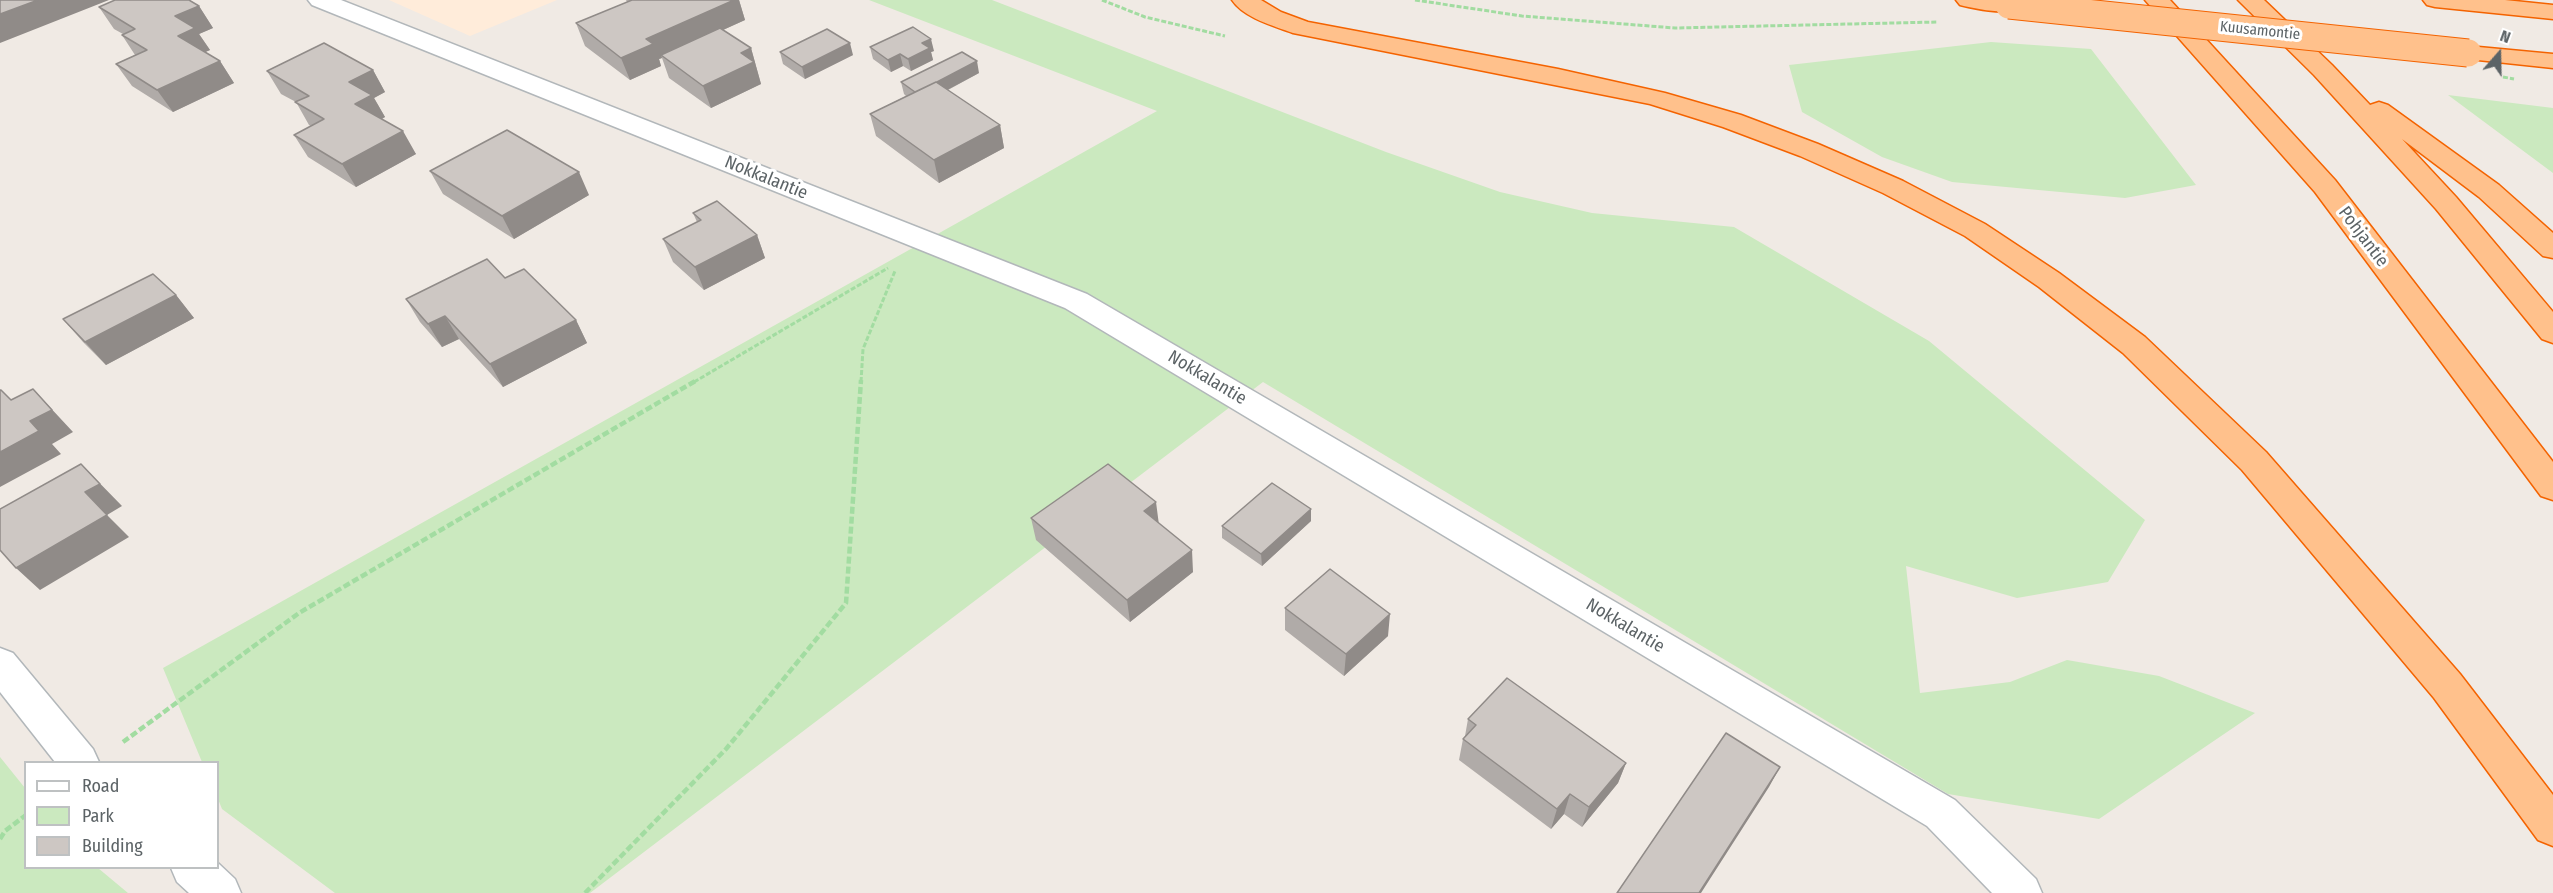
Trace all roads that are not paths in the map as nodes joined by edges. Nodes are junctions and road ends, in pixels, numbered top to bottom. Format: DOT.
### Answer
graph roads {
  1 [pos="320,0"];
  2 [pos="1244,0"];
  3 [pos="1968,0"];
  4 [pos="2157,0"];
  5 [pos="2250,0"];
  6 [pos="2435,0"];
  7 [pos="2553,12"];
  8 [pos="2553,61"];
  9 [pos="2323,70"];
  10 [pos="2553,249"];
  11 [pos="2553,332"];
  12 [pos="2553,487"];
  13 [pos="0,664"];
  14 [pos="78,761"];
  15 [pos="2553,827"];
  16 [pos="194,869"];
  17 [pos="220,893"];
  18 [pos="2021,893"];
  1 -- 18 [label="street, Nokkalantie"];
  2 -- 15 [label="highway"];
  3 -- 8 [label="highway, Kuusamontie, bridge"];
  4 -- 12 [label="highway, Pohjantie"];
  5 -- 9 [label="highway"];
  6 -- 7 [label="highway"];
  9 -- 10 [label="highway"];
  9 -- 11 [label="highway"];
  13 -- 14 [label="street"];
  16 -- 17 [label="street"];
}
